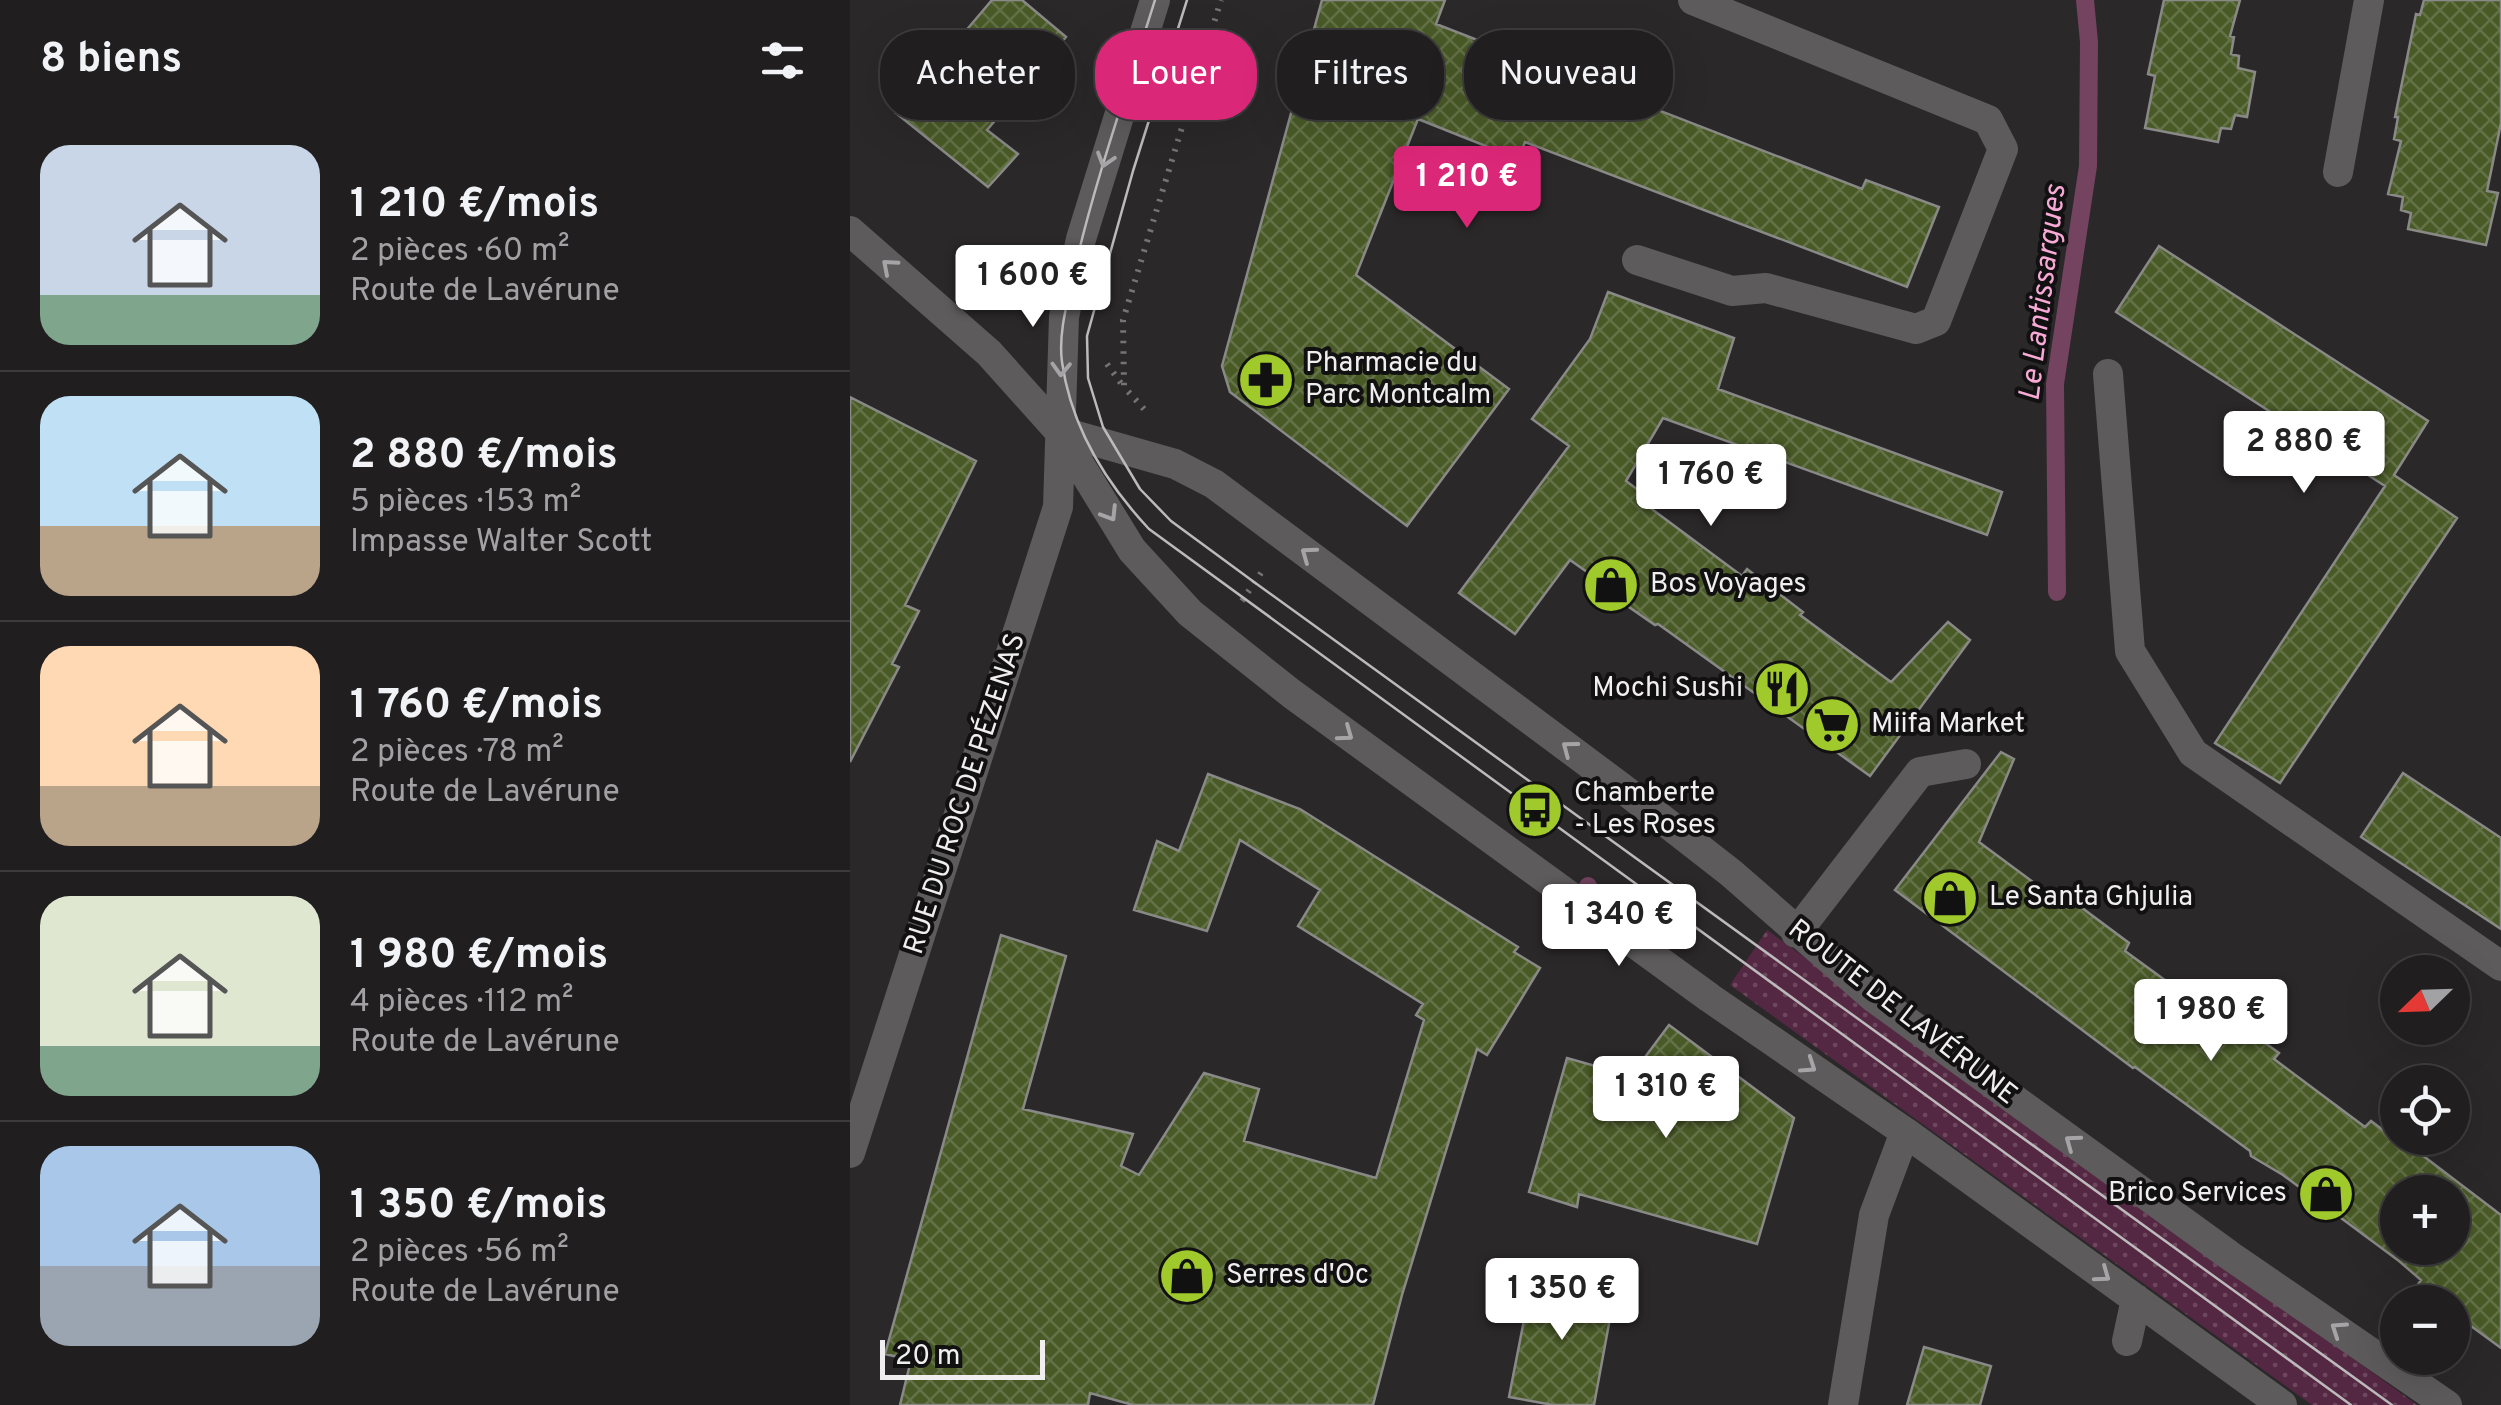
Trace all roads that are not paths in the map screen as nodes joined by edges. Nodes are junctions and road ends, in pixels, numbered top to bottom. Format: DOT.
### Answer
graph roads {
  1 [pos="1155,0"];
  2 [pos="1693,0"];
  3 [pos="2369,0"];
  4 [pos="2338,172"];
  5 [pos="850,232"];
  6 [pos="1637,260"];
  7 [pos="2108,374"];
  8 [pos="1059,431"];
  9 [pos="1966,764"];
  10 [pos="1796,933"];
  11 [pos="2501,966"];
  12 [pos="1905,1132"];
  13 [pos="850,1154"];
  14 [pos="2136,1299"];
  15 [pos="2127,1341"];
  16 [pos="1842,1405"];
  17 [pos="2282,1405"];
  18 [pos="2447,1405"];
  1 -- 8 [label="street, RUE DU ROC DE PÉZENAS, one-way"];
  2 -- 6 [label="street"];
  3 -- 4 [label="street"];
  8 -- 5 [label="street, one-way"];
  7 -- 11 [label="street"];
  10 -- 8 [label="street, ROUTE DE LAVÉRUNE, one-way"];
  8 -- 12 [label="street, one-way"];
  8 -- 13 [label="street, RUE DU ROC DE PÉZENAS"];
  9 -- 10 [label="street"];
  18 -- 10 [label="street, ROUTE DE LAVÉRUNE, one-way"];
  12 -- 14 [label="street, one-way"];
  12 -- 16 [label="street"];
  14 -- 15 [label="street"];
  14 -- 17 [label="street"];
}
